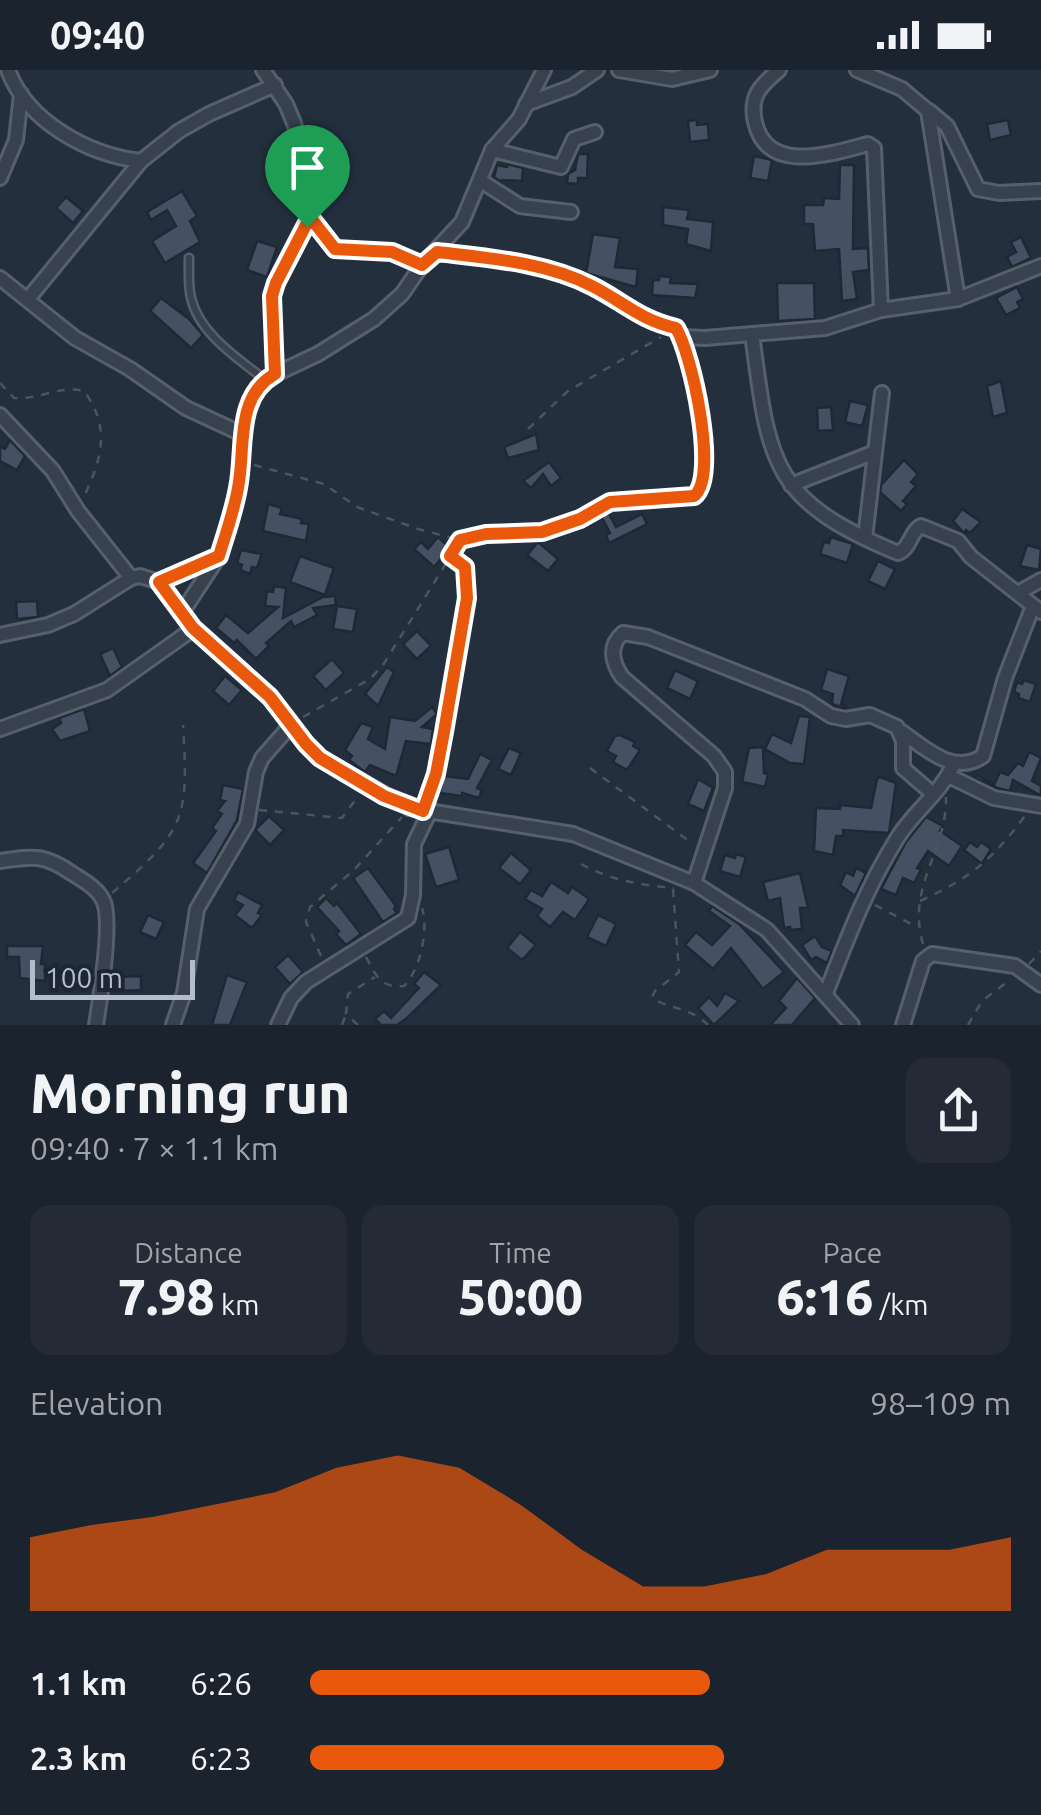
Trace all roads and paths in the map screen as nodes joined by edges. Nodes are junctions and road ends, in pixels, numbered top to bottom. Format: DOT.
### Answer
graph roads {
  1 [pos="264,70"];
  2 [pos="544,70"];
  3 [pos="597,70"];
  4 [pos="618,70"];
  5 [pos="710,70"];
  6 [pos="779,70"];
  7 [pos="857,70"];
  8 [pos="7,78"];
  9 [pos="275,85"];
  10 [pos="21,94"];
  11 [pos="526,104"];
  12 [pos="928,110"];
  13 [pos="595,132"];
  14 [pos="492,150"];
  15 [pos="142,161"];
  16 [pos="0,178"];
  17 [pos="482,181"];
  18 [pos="1041,191"];
  19 [pos="570,212"];
  20 [pos="310,217"];
  21 [pos="437,252"];
  22 [pos="189,258"];
  23 [pos="422,265"];
  24 [pos="1041,266"];
  25 [pos="0,278"];
  26 [pos="28,299"];
  27 [pos="958,299"];
  28 [pos="881,310"];
  29 [pos="678,333"];
  30 [pos="752,334"];
  31 [pos="270,377"];
  32 [pos="0,383"];
  33 [pos="882,393"];
  34 [pos="0,415"];
  35 [pos="528,430"];
  36 [pos="242,434"];
  37 [pos="875,452"];
  38 [pos="242,462"];
  39 [pos="791,486"];
  40 [pos="78,510"];
  41 [pos="866,538"];
  42 [pos="460,540"];
  43 [pos="219,556"];
  44 [pos="450,556"];
  45 [pos="131,578"];
  46 [pos="159,582"];
  47 [pos="1039,583"];
  48 [pos="1018,593"];
  49 [pos="1037,609"];
  50 [pos="181,614"];
  51 [pos="193,628"];
  52 [pos="0,634"];
  53 [pos="291,724"];
  54 [pos="183,725"];
  55 [pos="0,729"];
  56 [pos="902,732"];
  57 [pos="590,768"];
  58 [pos="950,773"];
  59 [pos="364,785"];
  60 [pos="934,794"];
  61 [pos="1037,805"];
  62 [pos="250,808"];
  63 [pos="420,811"];
  64 [pos="706,853"];
  65 [pos="0,861"];
  66 [pos="580,864"];
  67 [pos="694,882"];
  68 [pos="672,888"];
  69 [pos="412,895"];
  70 [pos="864,898"];
  71 [pos="104,900"];
  72 [pos="918,901"];
  73 [pos="918,927"];
  74 [pos="361,948"];
  75 [pos="1041,950"];
  76 [pos="926,956"];
  77 [pos="326,967"];
  78 [pos="1023,971"];
  79 [pos="376,977"];
  80 [pos="1041,985"];
  81 [pos="826,993"];
  82 [pos="346,1014"];
  83 [pos="96,1025"];
  84 [pos="173,1025"];
  85 [pos="278,1025"];
  86 [pos="342,1025"];
  87 [pos="358,1025"];
  88 [pos="708,1025"];
  89 [pos="852,1025"];
  90 [pos="904,1025"];
  91 [pos="968,1025"];
  1 -- 9 [label="street"];
  2 -- 11 [label="street"];
  3 -- 11 [label="street"];
  4 -- 5 [label="street"];
  6 -- 28 [label="street"];
  7 -- 12 [label="street"];
  8 -- 10 [label="street"];
  9 -- 15 [label="street"];
  9 -- 20 [label="street"];
  10 -- 15 [label="street"];
  10 -- 16 [label="street"];
  11 -- 14 [label="street"];
  12 -- 18 [label="street"];
  12 -- 27 [label="street"];
  13 -- 14 [label="street"];
  14 -- 17 [label="street"];
  15 -- 26 [label="street"];
  17 -- 19 [label="street"];
  17 -- 21 [label="street"];
  20 -- 23 [label="street"];
  20 -- 31 [label="street"];
  21 -- 23 [label="street"];
  21 -- 29 [label="street"];
  22 -- 31 [label="lane"];
  23 -- 31 [label="street"];
  24 -- 27 [label="street"];
  25 -- 26 [label="street"];
  26 -- 36 [label="street"];
  27 -- 28 [label="street"];
  28 -- 30 [label="street"];
  29 -- 30 [label="street"];
  29 -- 35 [label="path"];
  29 -- 42 [label="path"];
  30 -- 39 [label="street"];
  31 -- 36 [label="street"];
  32 -- 40 [label="path"];
  33 -- 37 [label="street"];
  34 -- 40 [label="street"];
  36 -- 38 [label="street"];
  37 -- 39 [label="street"];
  37 -- 41 [label="street"];
  38 -- 42 [label="path"];
  38 -- 43 [label="street"];
  39 -- 41 [label="street"];
  40 -- 45 [label="street"];
  41 -- 48 [label="street"];
  42 -- 44 [label="path"];
  43 -- 46 [label="street"];
  43 -- 50 [label="street"];
  44 -- 53 [label="path"];
  44 -- 63 [label="path"];
  45 -- 46 [label="street"];
  45 -- 52 [label="street"];
  46 -- 50 [label="street"];
  47 -- 48 [label="street"];
  48 -- 49 [label="street"];
  49 -- 58 [label="street"];
  50 -- 51 [label="street"];
  51 -- 53 [label="street"];
  51 -- 55 [label="street"];
  53 -- 59 [label="street"];
  53 -- 62 [label="street"];
  54 -- 71 [label="path"];
  56 -- 58 [label="street"];
  56 -- 60 [label="street"];
  56 -- 64 [label="street"];
  57 -- 64 [label="path"];
  58 -- 60 [label="street"];
  58 -- 61 [label="street"];
  58 -- 72 [label="path"];
  59 -- 62 [label="path"];
  59 -- 63 [label="street"];
  60 -- 70 [label="street"];
  61 -- 72 [label="path"];
  62 -- 84 [label="street"];
  63 -- 67 [label="street"];
  63 -- 69 [label="street"];
  63 -- 77 [label="path"];
  64 -- 67 [label="street"];
  65 -- 71 [label="street"];
  66 -- 68 [label="path"];
  67 -- 68 [label="path"];
  67 -- 81 [label="street"];
  68 -- 88 [label="path"];
  69 -- 74 [label="street"];
  69 -- 79 [label="path"];
  70 -- 73 [label="path"];
  70 -- 81 [label="street"];
  71 -- 83 [label="street"];
  72 -- 73 [label="path"];
  73 -- 76 [label="path"];
  74 -- 77 [label="street"];
  74 -- 79 [label="path"];
  75 -- 78 [label="path"];
  76 -- 78 [label="street"];
  76 -- 90 [label="street"];
  77 -- 85 [label="street"];
  78 -- 80 [label="street"];
  78 -- 91 [label="path"];
  79 -- 82 [label="path"];
  81 -- 89 [label="street"];
  82 -- 86 [label="path"];
  82 -- 87 [label="path"];
}
